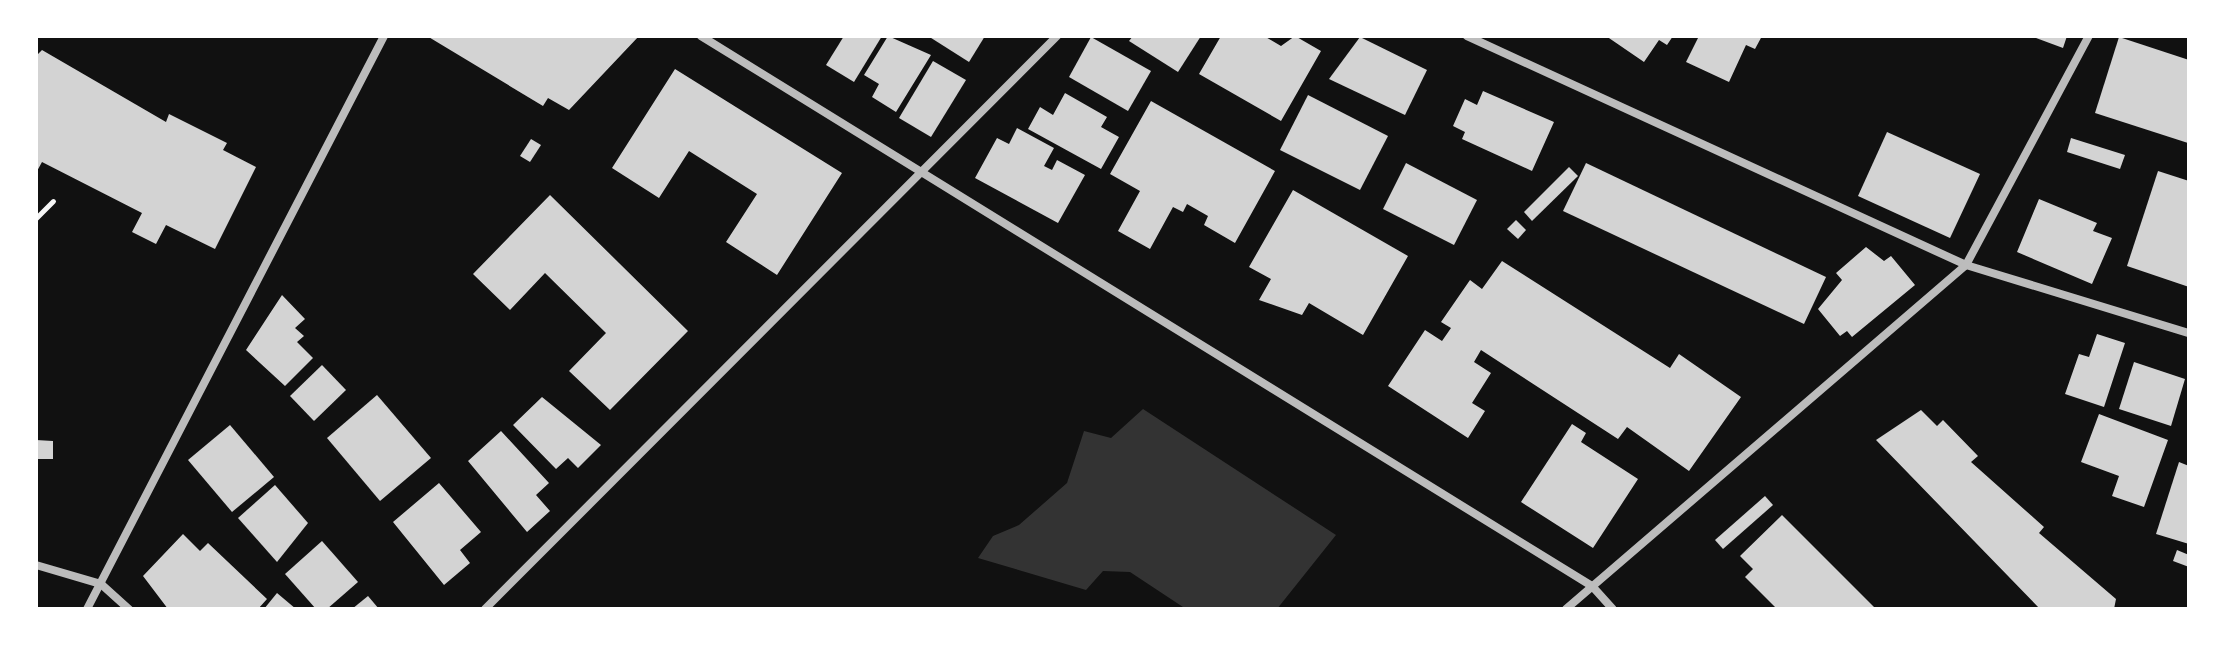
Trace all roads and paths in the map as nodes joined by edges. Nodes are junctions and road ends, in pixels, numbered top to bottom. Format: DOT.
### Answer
graph roads {
  1 [pos="384,36"];
  2 [pos="701,36"];
  3 [pos="1057,36"];
  4 [pos="1467,36"];
  5 [pos="2089,36"];
  6 [pos="923,171"];
  7 [pos="53,201"];
  8 [pos="36,218"];
  9 [pos="1966,265"];
  10 [pos="2189,333"];
  11 [pos="36,565"];
  12 [pos="101,584"];
  13 [pos="1592,586"];
  14 [pos="87,609"];
  15 [pos="129,609"];
  16 [pos="485,609"];
  17 [pos="1566,609"];
  18 [pos="1613,609"];
  1 -- 12 [label="street"];
  2 -- 6 [label="street"];
  3 -- 6 [label="street"];
  4 -- 9 [label="street"];
  5 -- 9 [label="street"];
  6 -- 13 [label="street"];
  6 -- 16 [label="street"];
  7 -- 8 [label="path"];
  9 -- 10 [label="street"];
  9 -- 13 [label="street"];
  11 -- 12 [label="street"];
  12 -- 14 [label="street"];
  12 -- 15 [label="street"];
  13 -- 17 [label="street"];
  13 -- 18 [label="street"];
}
